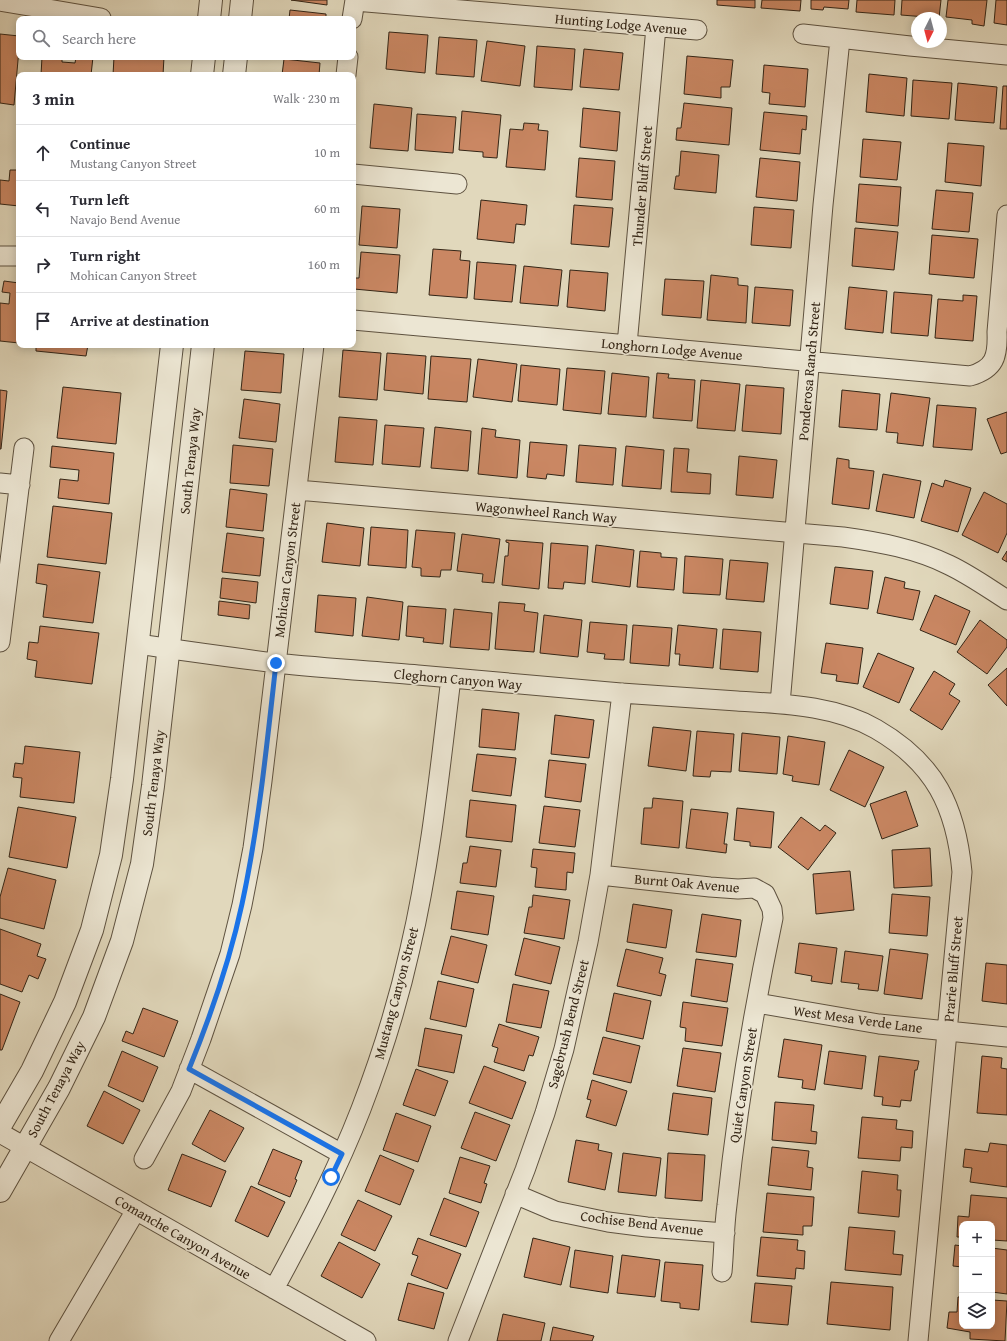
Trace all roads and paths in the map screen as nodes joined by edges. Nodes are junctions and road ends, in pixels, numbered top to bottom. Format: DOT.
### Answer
graph roads {
  1 [pos="211,0"];
  2 [pos="242,0"];
  3 [pos="0,1"];
  4 [pos="354,7"];
  5 [pos="89,16"];
  6 [pos="209,16"];
  7 [pos="240,16"];
  8 [pos="656,27"];
  9 [pos="697,30"];
  10 [pos="803,34"];
  11 [pos="840,39"];
  12 [pos="1007,55"];
  13 [pos="204,60"];
  14 [pos="236,60"];
  15 [pos="348,60"];
  16 [pos="202,72"];
  17 [pos="234,72"];
  18 [pos="346,72"];
  19 [pos="356,174"];
  20 [pos="457,184"];
  21 [pos="1007,215"];
  22 [pos="0,256"];
  23 [pos="16,256"];
  24 [pos="356,320"];
  25 [pos="627,345"];
  26 [pos="172,348"];
  27 [pos="203,348"];
  28 [pos="314,348"];
  29 [pos="810,361"];
  30 [pos="24,448"];
  31 [pos="0,483"];
  32 [pos="20,485"];
  33 [pos="297,490"];
  34 [pos="795,532"];
  35 [pos="1007,600"];
  36 [pos="0,642"];
  37 [pos="138,644"];
  38 [pos="169,649"];
  39 [pos="276,663"];
  40 [pos="450,678"];
  41 [pos="622,693"];
  42 [pos="780,704"];
  43 [pos="600,875"];
  44 [pos="769,900"];
  45 [pos="756,1003"];
  46 [pos="947,1031"];
  47 [pos="1007,1037"];
  48 [pos="189,1069"];
  49 [pos="0,1126"];
  50 [pos="0,1133"];
  51 [pos="25,1147"];
  52 [pos="342,1154"];
  53 [pos="144,1159"];
  54 [pos="0,1191"];
  55 [pos="515,1194"];
  56 [pos="136,1210"];
  57 [pos="725,1233"];
  58 [pos="722,1272"];
  59 [pos="274,1288"];
  60 [pos="59,1341"];
  61 [pos="366,1341"];
  62 [pos="458,1341"];
  63 [pos="918,1341"];
  1 -- 6 [label="street"];
  2 -- 7 [label="street"];
  3 -- 5 [label="street"];
  4 -- 8 [label="street, Hunting Lodge Avenue"];
  8 -- 9 [label="street, Hunting Lodge Avenue"];
  8 -- 25 [label="street, Thunder Bluff Street"];
  10 -- 11 [label="street"];
  11 -- 12 [label="street"];
  11 -- 29 [label="street, Ponderosa Ranch Street"];
  13 -- 16 [label="street"];
  14 -- 17 [label="street"];
  15 -- 18 [label="street"];
  19 -- 20 [label="street"];
  21 -- 29 [label="street, Longhorn Lodge Avenue"];
  22 -- 23 [label="street"];
  24 -- 25 [label="street, Longhorn Lodge Avenue"];
  25 -- 29 [label="street, Longhorn Lodge Avenue"];
  26 -- 37 [label="street"];
  27 -- 38 [label="street, South Tenaya Way"];
  28 -- 33 [label="street, Mohican Canyon Street"];
  29 -- 34 [label="street, Ponderosa Ranch Street"];
  30 -- 32 [label="street"];
  31 -- 32 [label="street"];
  32 -- 36 [label="street"];
  33 -- 34 [label="street, Wagonwheel Ranch Way"];
  33 -- 39 [label="street, Mohican Canyon Street"];
  34 -- 35 [label="street, Wagonwheel Ranch Way"];
  34 -- 42 [label="street, Ponderosa Ranch Street"];
  37 -- 38 [label="street, Cleghorn Canyon Way"];
  37 -- 49 [label="street"];
  38 -- 39 [label="street, Cleghorn Canyon Way"];
  38 -- 51 [label="street, South Tenaya Way"];
  39 -- 40 [label="street, Cleghorn Canyon Way"];
  39 -- 48 [label="street, Mohican Canyon Street"];
  40 -- 41 [label="street, Cleghorn Canyon Way"];
  40 -- 52 [label="street, Mustang Canyon Street"];
  41 -- 42 [label="street, Cleghorn Canyon Way"];
  41 -- 43 [label="street, Sagebrush Bend Street"];
  42 -- 46 [label="street, Prarie Bluff Street"];
  43 -- 44 [label="street, Burnt Oak Avenue"];
  43 -- 55 [label="street, Sagebrush Bend Street"];
  44 -- 45 [label="street, Quiet Canyon Street"];
  45 -- 46 [label="street, West Mesa Verde Lane"];
  45 -- 57 [label="street, Quiet Canyon Street"];
  46 -- 47 [label="street, West Mesa Verde Lane"];
  46 -- 63 [label="street, Prarie Bluff Street"];
  48 -- 52 [label="street"];
  48 -- 53 [label="street, Mohican Canyon Street"];
  50 -- 51 [label="street, Comanche Canyon Avenue"];
  51 -- 54 [label="street, South Tenaya Way"];
  51 -- 56 [label="street, Comanche Canyon Avenue"];
  52 -- 59 [label="street, Mustang Canyon Street"];
  55 -- 57 [label="street, Cochise Bend Avenue"];
  55 -- 62 [label="street, Sagebrush Bend Street"];
  56 -- 59 [label="street, Comanche Canyon Avenue"];
  56 -- 60 [label="street"];
  57 -- 58 [label="street, Quiet Canyon Street"];
  59 -- 61 [label="street, Comanche Canyon Avenue"];
}
